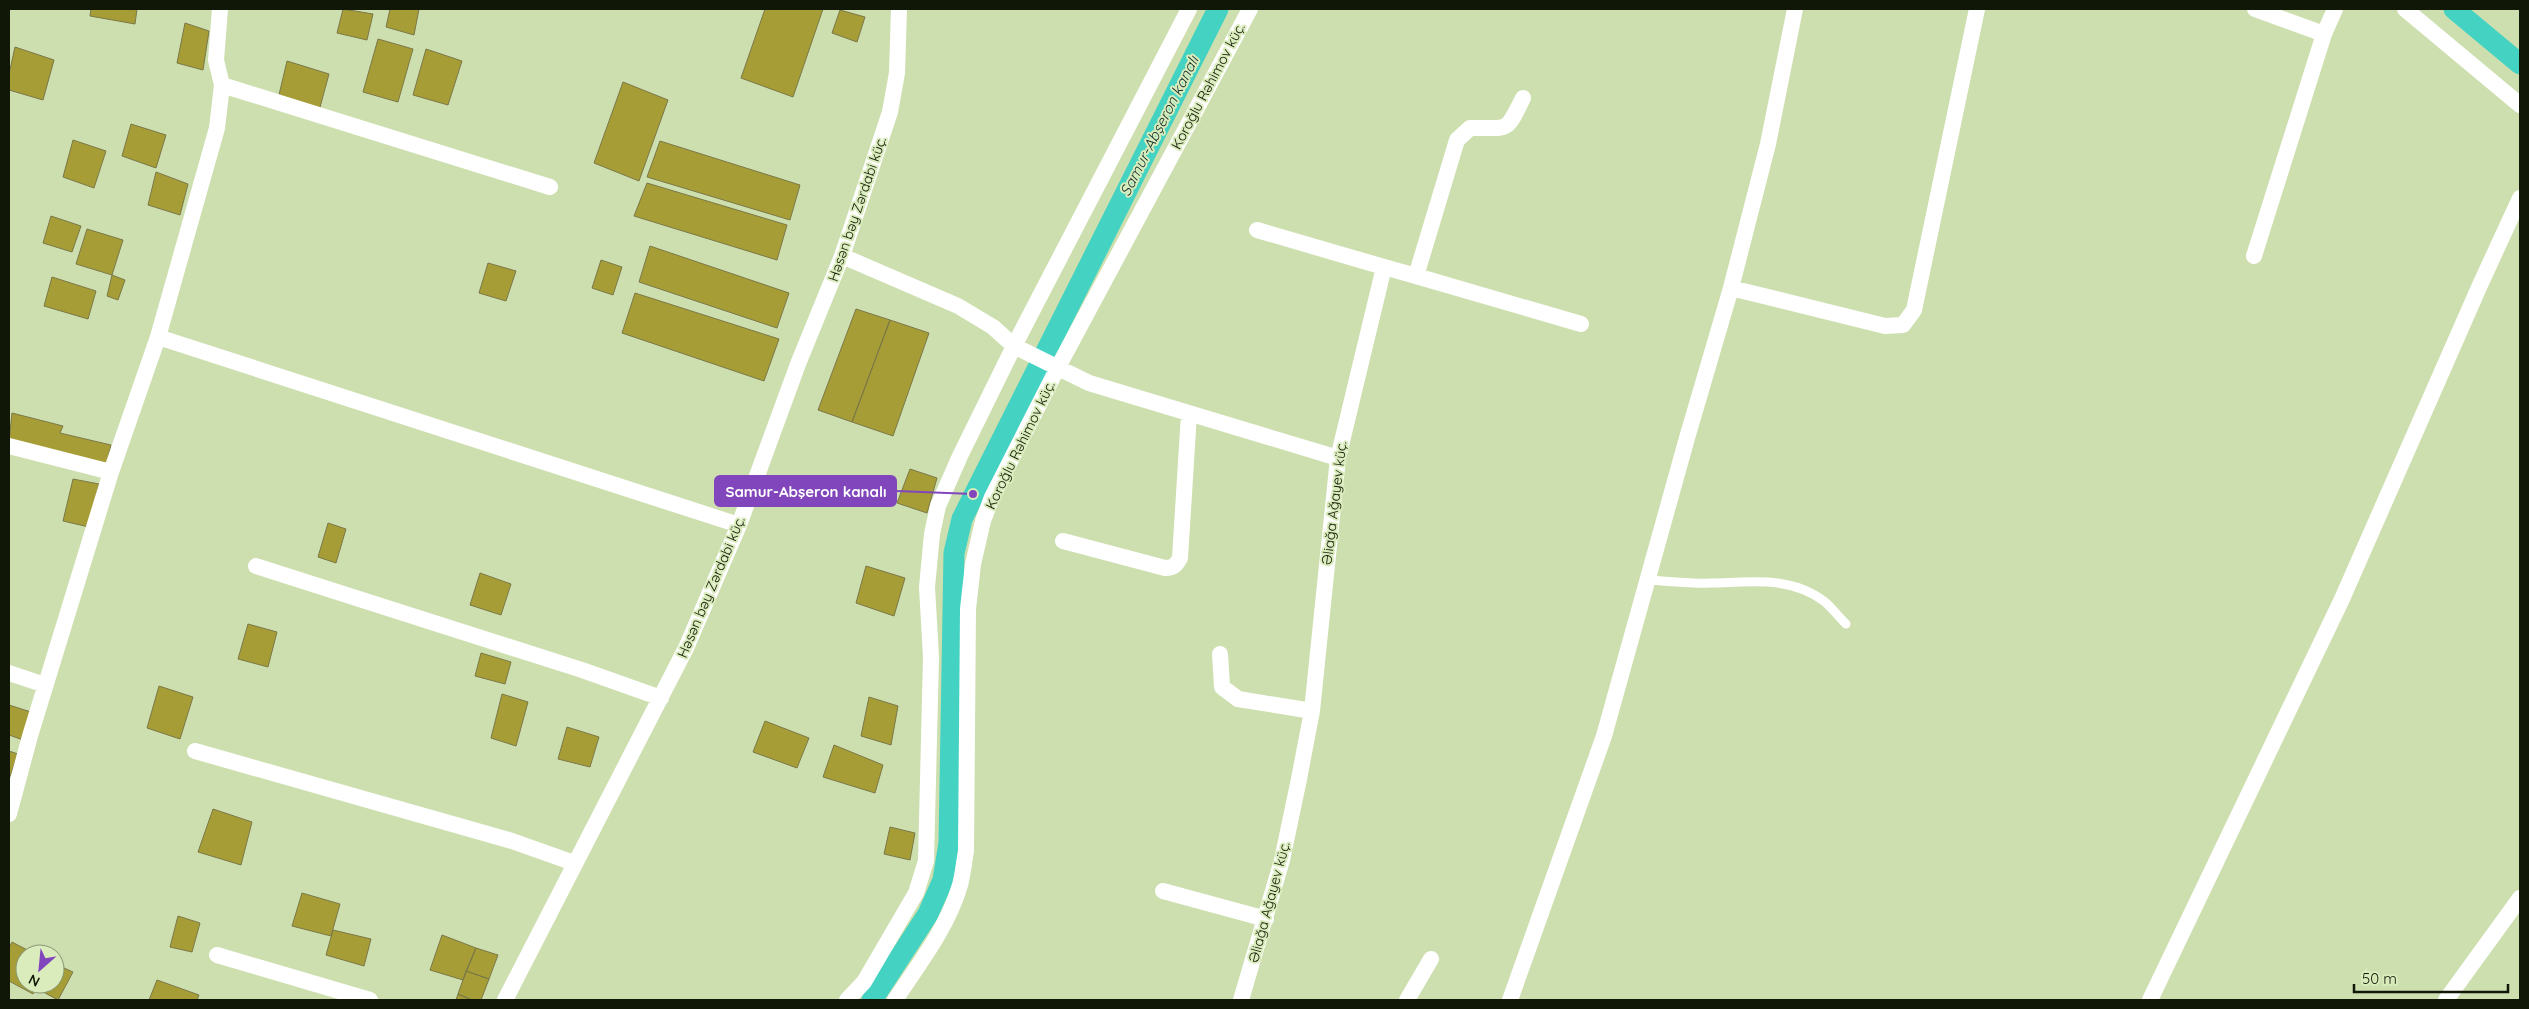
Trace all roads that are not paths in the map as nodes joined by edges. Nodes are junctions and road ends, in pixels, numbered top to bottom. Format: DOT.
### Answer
graph roads {
  1 [pos="220,9"];
  2 [pos="898,9"];
  3 [pos="1189,9"];
  4 [pos="1250,9"];
  5 [pos="1795,9"];
  6 [pos="1977,9"];
  7 [pos="2254,9"];
  8 [pos="2335,9"];
  9 [pos="2405,9"];
  10 [pos="2324,34"];
  11 [pos="222,84"];
  12 [pos="1523,98"];
  13 [pos="2520,105"];
  14 [pos="550,187"];
  15 [pos="2520,198"];
  16 [pos="1257,230"];
  17 [pos="842,256"];
  18 [pos="2254,256"];
  19 [pos="1384,267"];
  20 [pos="1416,276"];
  21 [pos="1731,288"];
  22 [pos="1581,324"];
  23 [pos="158,337"];
  24 [pos="1014,346"];
  25 [pos="1057,369"];
  26 [pos="1189,414"];
  27 [pos="9,446"];
  28 [pos="1338,458"];
  29 [pos="111,472"];
  30 [pos="739,525"];
  31 [pos="1063,541"];
  32 [pos="256,566"];
  33 [pos="1648,580"];
  34 [pos="1846,624"];
  35 [pos="1220,654"];
  36 [pos="9,673"];
  37 [pos="45,685"];
  38 [pos="661,698"];
  39 [pos="1312,711"];
  40 [pos="195,750"];
  41 [pos="9,814"];
  42 [pos="574,863"];
  43 [pos="1163,891"];
  44 [pos="2520,898"];
  45 [pos="1266,919"];
  46 [pos="217,955"];
  47 [pos="1431,959"];
  48 [pos="370,1000"];
  49 [pos="505,1000"];
  50 [pos="847,1000"];
  51 [pos="895,1000"];
  52 [pos="1242,1000"];
  53 [pos="1407,1000"];
  54 [pos="1510,1000"];
  55 [pos="2150,1000"];
  56 [pos="2446,1000"];
  1 -- 11 [label="street"];
  2 -- 17 [label="street, Həsən bəy Zərdabi küç."];
  3 -- 24 [label="street"];
  4 -- 25 [label="street, Koroğlu Rəhimov küç."];
  5 -- 21 [label="street"];
  6 -- 21 [label="street"];
  7 -- 10 [label="street"];
  8 -- 10 [label="street"];
  9 -- 13 [label="street"];
  10 -- 18 [label="street"];
  11 -- 14 [label="street"];
  11 -- 23 [label="street"];
  12 -- 20 [label="street"];
  15 -- 55 [label="street"];
  16 -- 19 [label="street"];
  17 -- 24 [label="street"];
  17 -- 30 [label="street, Həsən bəy Zərdabi küç."];
  19 -- 20 [label="street"];
  19 -- 28 [label="street, Əliağa Ağayev küç."];
  20 -- 22 [label="street"];
  21 -- 33 [label="street"];
  23 -- 29 [label="street"];
  23 -- 30 [label="street"];
  24 -- 25 [label="street"];
  24 -- 50 [label="street"];
  25 -- 26 [label="street"];
  25 -- 51 [label="street, Koroğlu Rəhimov küç."];
  26 -- 28 [label="street"];
  26 -- 31 [label="street"];
  27 -- 29 [label="street"];
  28 -- 39 [label="street, Əliağa Ağayev küç."];
  29 -- 37 [label="street"];
  30 -- 38 [label="street, Həsən bəy Zərdabi küç."];
  32 -- 38 [label="street"];
  33 -- 34 [label="lane"];
  33 -- 54 [label="street"];
  35 -- 39 [label="street"];
  36 -- 37 [label="street"];
  37 -- 41 [label="street"];
  38 -- 42 [label="street, Həsən bəy Zərdabi küç."];
  39 -- 45 [label="street, Əliağa Ağayev küç."];
  40 -- 42 [label="street"];
  42 -- 49 [label="street, Həsən bəy Zərdabi küç."];
  43 -- 45 [label="street"];
  44 -- 56 [label="street"];
  45 -- 52 [label="street, Əliağa Ağayev küç."];
  46 -- 48 [label="street"];
  47 -- 53 [label="street"];
}
